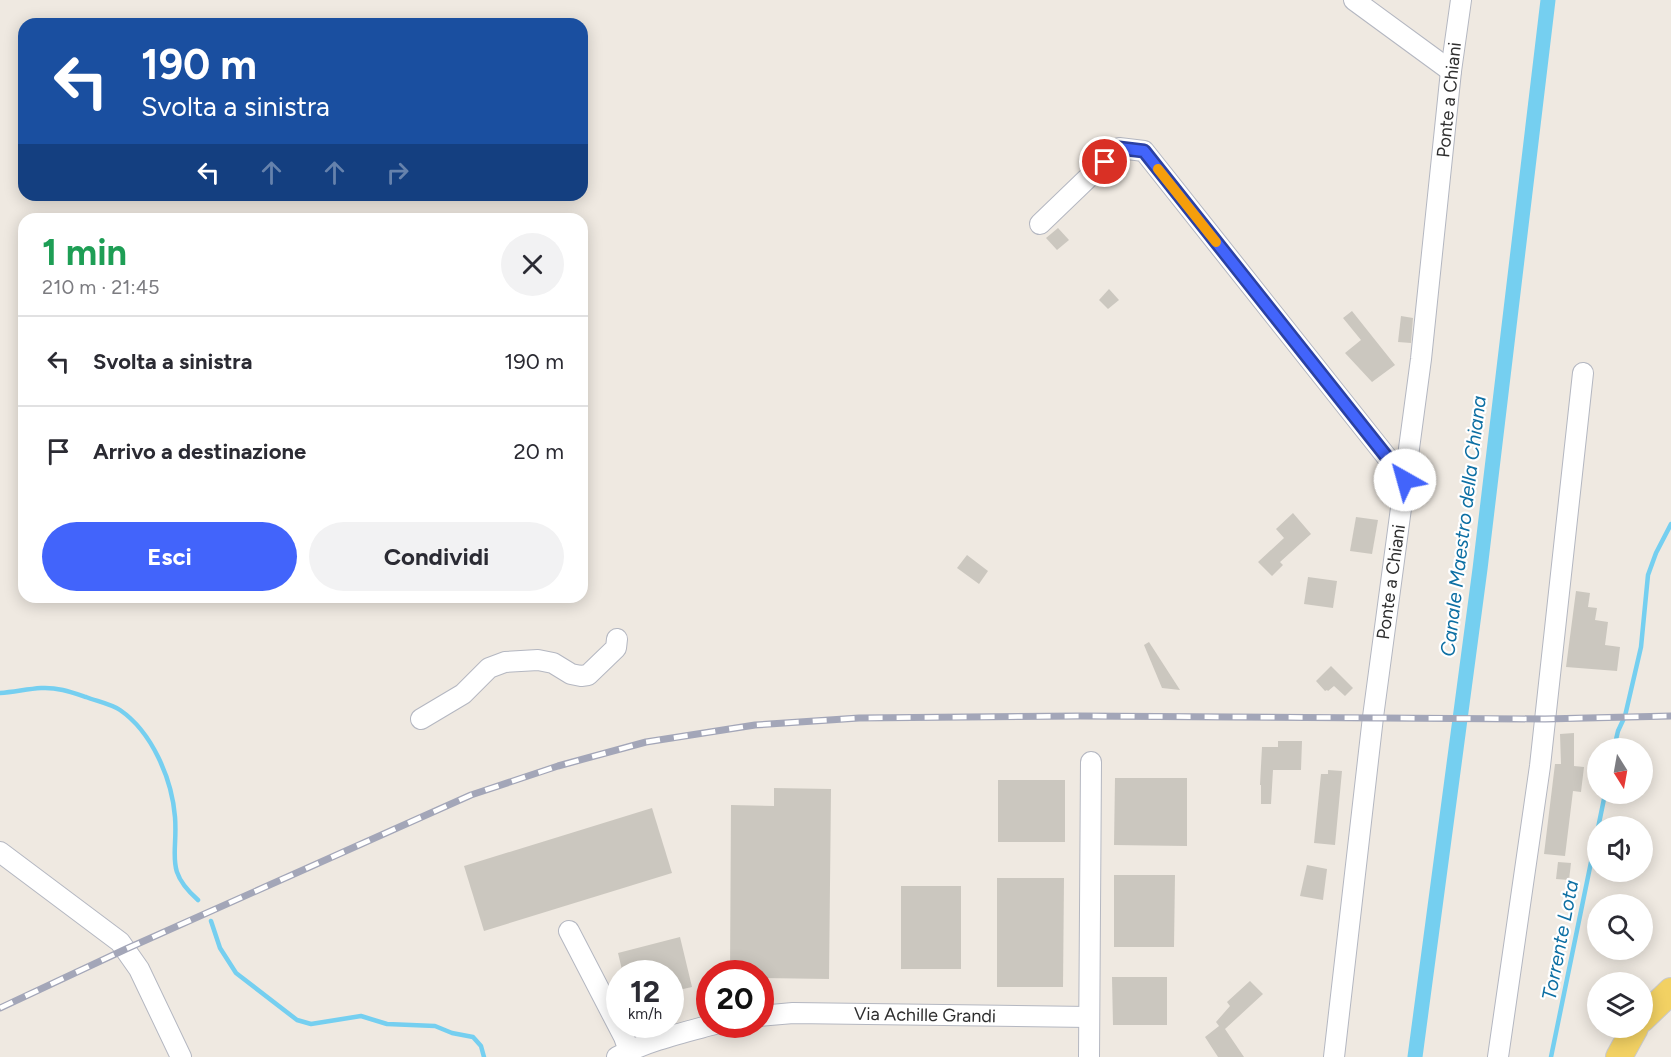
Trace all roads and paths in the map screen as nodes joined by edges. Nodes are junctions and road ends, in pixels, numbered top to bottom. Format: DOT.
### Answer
graph roads {
  1 [pos="1353,0"];
  2 [pos="1461,0"];
  3 [pos="1451,71"];
  4 [pos="1040,224"];
  5 [pos="1583,373"];
  6 [pos="1405,480"];
  7 [pos="617,639"];
  8 [pos="421,719"];
  9 [pos="1092,762"];
  10 [pos="0,852"];
  11 [pos="569,931"];
  12 [pos="1671,991"];
  13 [pos="1653,1008"];
  14 [pos="774,1015"];
  15 [pos="1089,1017"];
  16 [pos="696,1029"];
  17 [pos="1629,1038"];
  18 [pos="623,1054"];
  19 [pos="182,1057"];
  20 [pos="1089,1057"];
  21 [pos="1334,1057"];
  22 [pos="1498,1057"];
  23 [pos="1619,1057"];
  1 -- 3 [label="street"];
  2 -- 3 [label="street, Ponte a Chiani"];
  3 -- 6 [label="street, Ponte a Chiani"];
  4 -- 6 [label="street"];
  5 -- 22 [label="street"];
  6 -- 21 [label="street, Ponte a Chiani"];
  7 -- 8 [label="street"];
  9 -- 15 [label="street"];
  10 -- 19 [label="street"];
  11 -- 18 [label="street"];
  12 -- 13 [label="main road"];
  14 -- 15 [label="street, Via Achille Grandi"];
  15 -- 20 [label="street"];
  16 -- 18 [label="street"];
  17 -- 23 [label="main road"];
}
